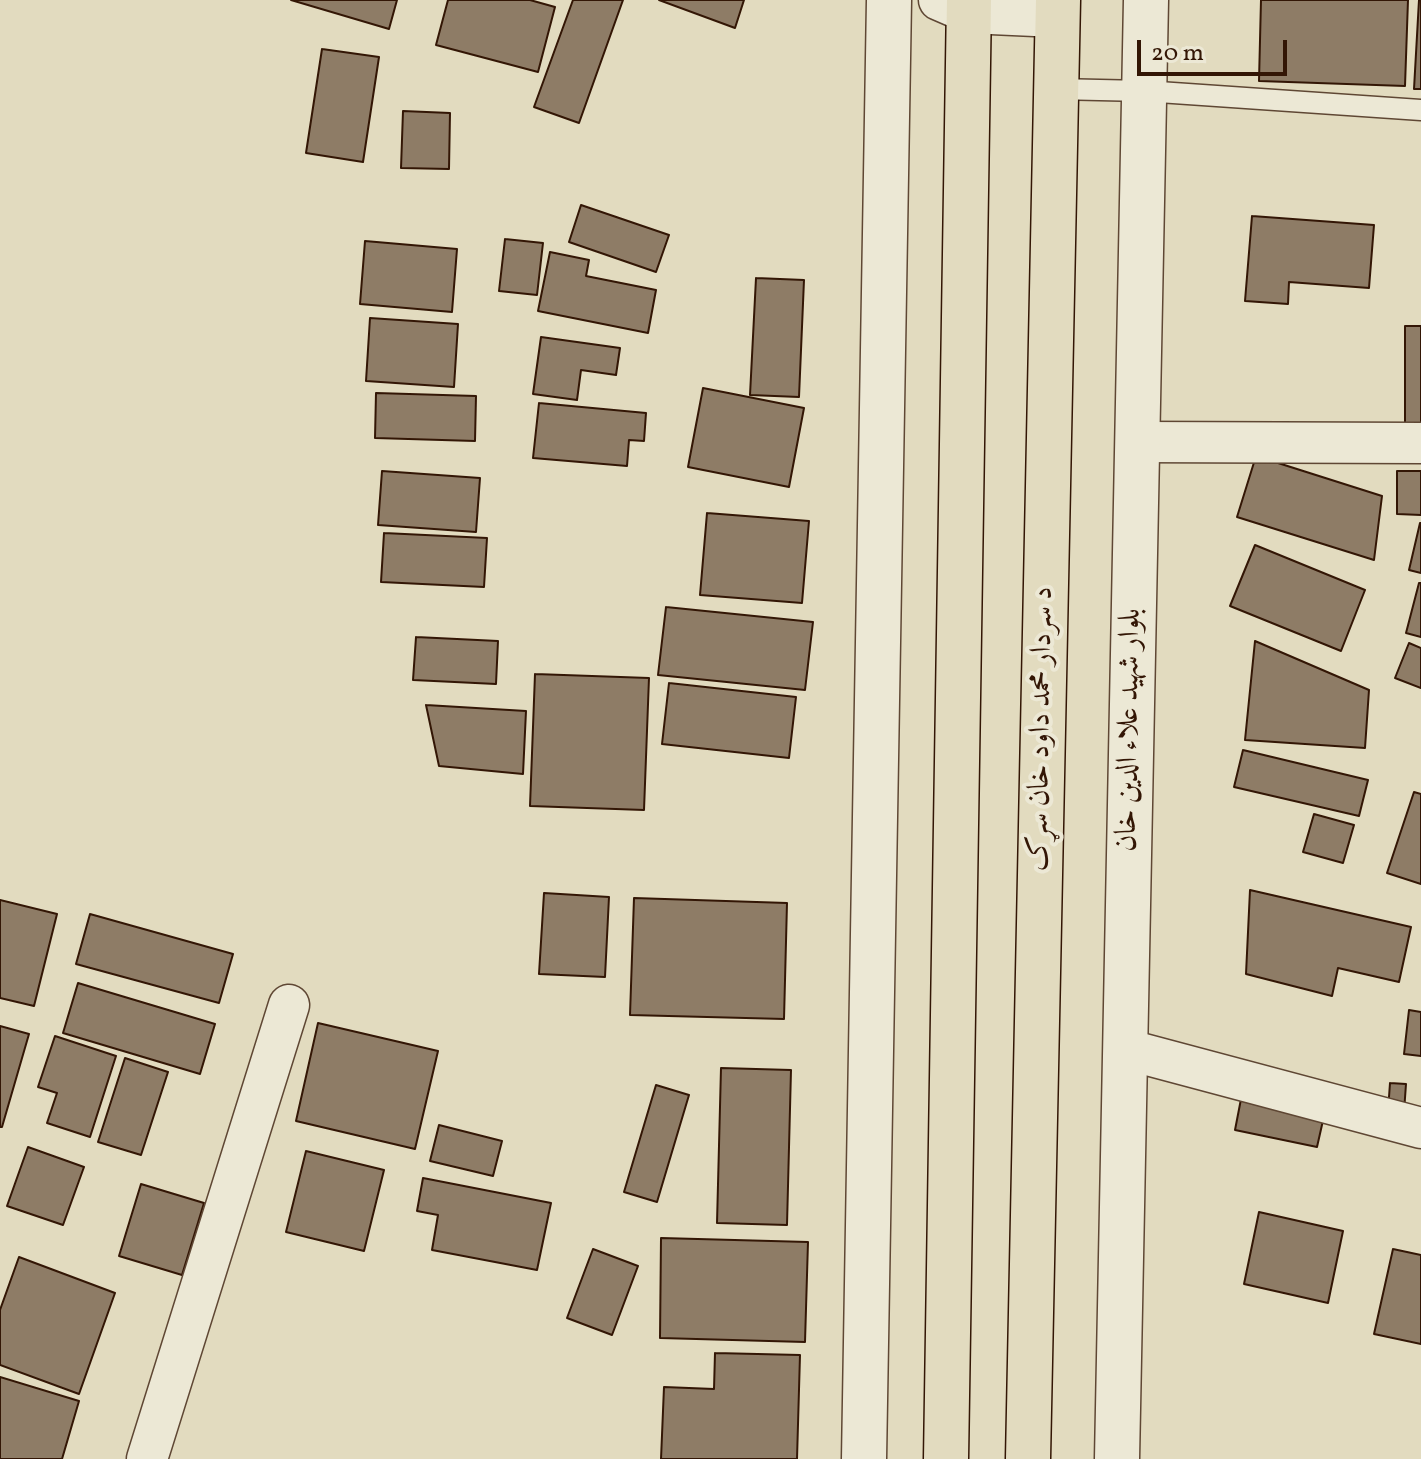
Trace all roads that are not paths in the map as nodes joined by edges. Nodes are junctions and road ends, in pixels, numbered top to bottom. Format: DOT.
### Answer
graph roads {
  1 [pos="889,0"];
  2 [pos="1146,0"];
  3 [pos="959,4"];
  4 [pos="1058,8"];
  5 [pos="1055,89"];
  6 [pos="1144,91"];
  7 [pos="1421,110"];
  8 [pos="1137,442"];
  9 [pos="1421,443"];
  10 [pos="289,1005"];
  11 [pos="1125,1049"];
  12 [pos="1421,1128"];
  13 [pos="147,1459"];
  14 [pos="864,1459"];
  15 [pos="946,1459"];
  16 [pos="1028,1459"];
  17 [pos="1117,1459"];
  1 -- 14 [label="street"];
  2 -- 6 [label="street, بلوار شهید علاء الدین خان"];
  3 -- 4 [label="street"];
  3 -- 15 [label="highway"];
  4 -- 5 [label="highway, د سردار محمد داود خان سړک"];
  5 -- 6 [label="lane"];
  5 -- 16 [label="highway, د سردار محمد داود خان سړک"];
  6 -- 7 [label="lane"];
  6 -- 8 [label="street, بلوار شهید علاء الدین خان"];
  8 -- 9 [label="street"];
  8 -- 11 [label="street, بلوار شهید علاء الدین خان"];
  10 -- 13 [label="street"];
  11 -- 12 [label="street"];
  11 -- 17 [label="street, بلوار شهید علاء الدین خان"];
}
